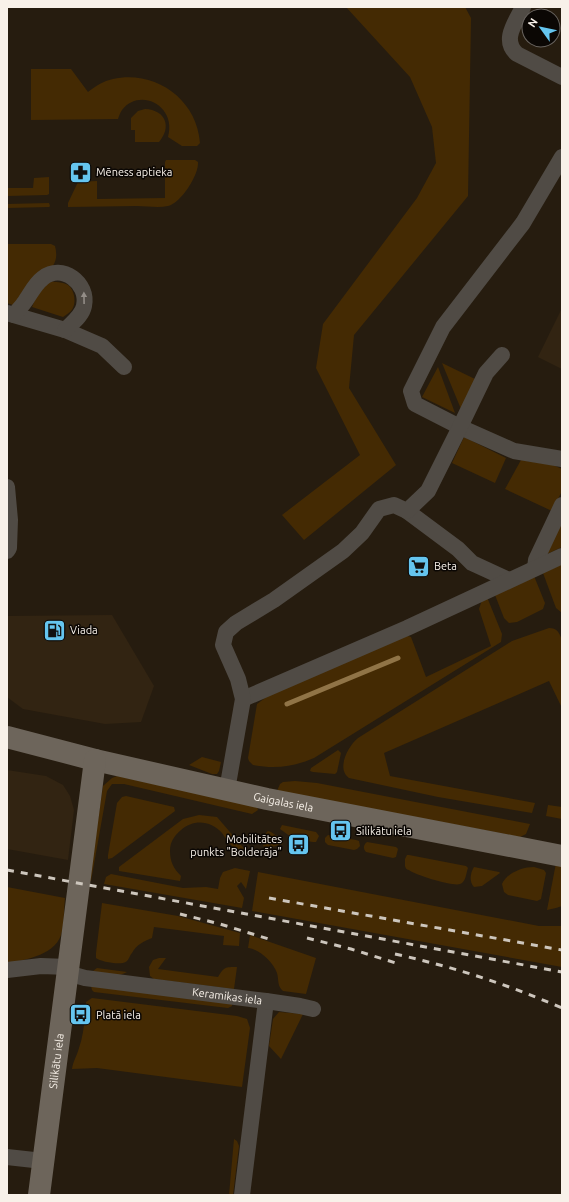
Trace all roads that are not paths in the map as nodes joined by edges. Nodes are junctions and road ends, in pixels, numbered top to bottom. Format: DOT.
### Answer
graph roads {
  1 [pos="524,7"];
  2 [pos="562,77"];
  3 [pos="562,157"];
  4 [pos="11,314"];
  5 [pos="65,330"];
  6 [pos="502,355"];
  7 [pos="124,368"];
  8 [pos="460,427"];
  9 [pos="562,459"];
  10 [pos="7,487"];
  11 [pos="562,505"];
  12 [pos="408,512"];
  13 [pos="7,551"];
  14 [pos="562,556"];
  15 [pos="535,568"];
  16 [pos="509,580"];
  17 [pos="242,699"];
  18 [pos="7,737"];
  19 [pos="95,760"];
  20 [pos="227,790"];
  21 [pos="562,856"];
  22 [pos="7,970"];
  23 [pos="68,970"];
  24 [pos="266,1001"];
  25 [pos="313,1010"];
  26 [pos="7,1157"];
  27 [pos="43,1161"];
  28 [pos="39,1195"];
  29 [pos="242,1195"];
  1 -- 2 [label="street"];
  3 -- 8 [label="street"];
  4 -- 5 [label="street"];
  5 -- 4 [label="street, one-way"];
  5 -- 7 [label="street"];
  6 -- 8 [label="street"];
  8 -- 9 [label="street"];
  8 -- 12 [label="street"];
  10 -- 13 [label="street"];
  11 -- 15 [label="street"];
  12 -- 16 [label="street"];
  12 -- 17 [label="street"];
  14 -- 15 [label="street"];
  15 -- 16 [label="street"];
  16 -- 17 [label="street"];
  17 -- 20 [label="street"];
  18 -- 19 [label="main road, Gaigalas iela"];
  19 -- 20 [label="main road, Gaigalas iela"];
  19 -- 23 [label="main road, Silikātu iela"];
  20 -- 21 [label="main road, Gaigalas iela"];
  22 -- 23 [label="street, Keramikas iela"];
  23 -- 24 [label="street, Keramikas iela"];
  23 -- 27 [label="main road, Silikātu iela"];
  24 -- 25 [label="street"];
  24 -- 29 [label="street, Keramikas iela"];
  26 -- 27 [label="street"];
  27 -- 28 [label="main road, Silikātu iela"];
}
